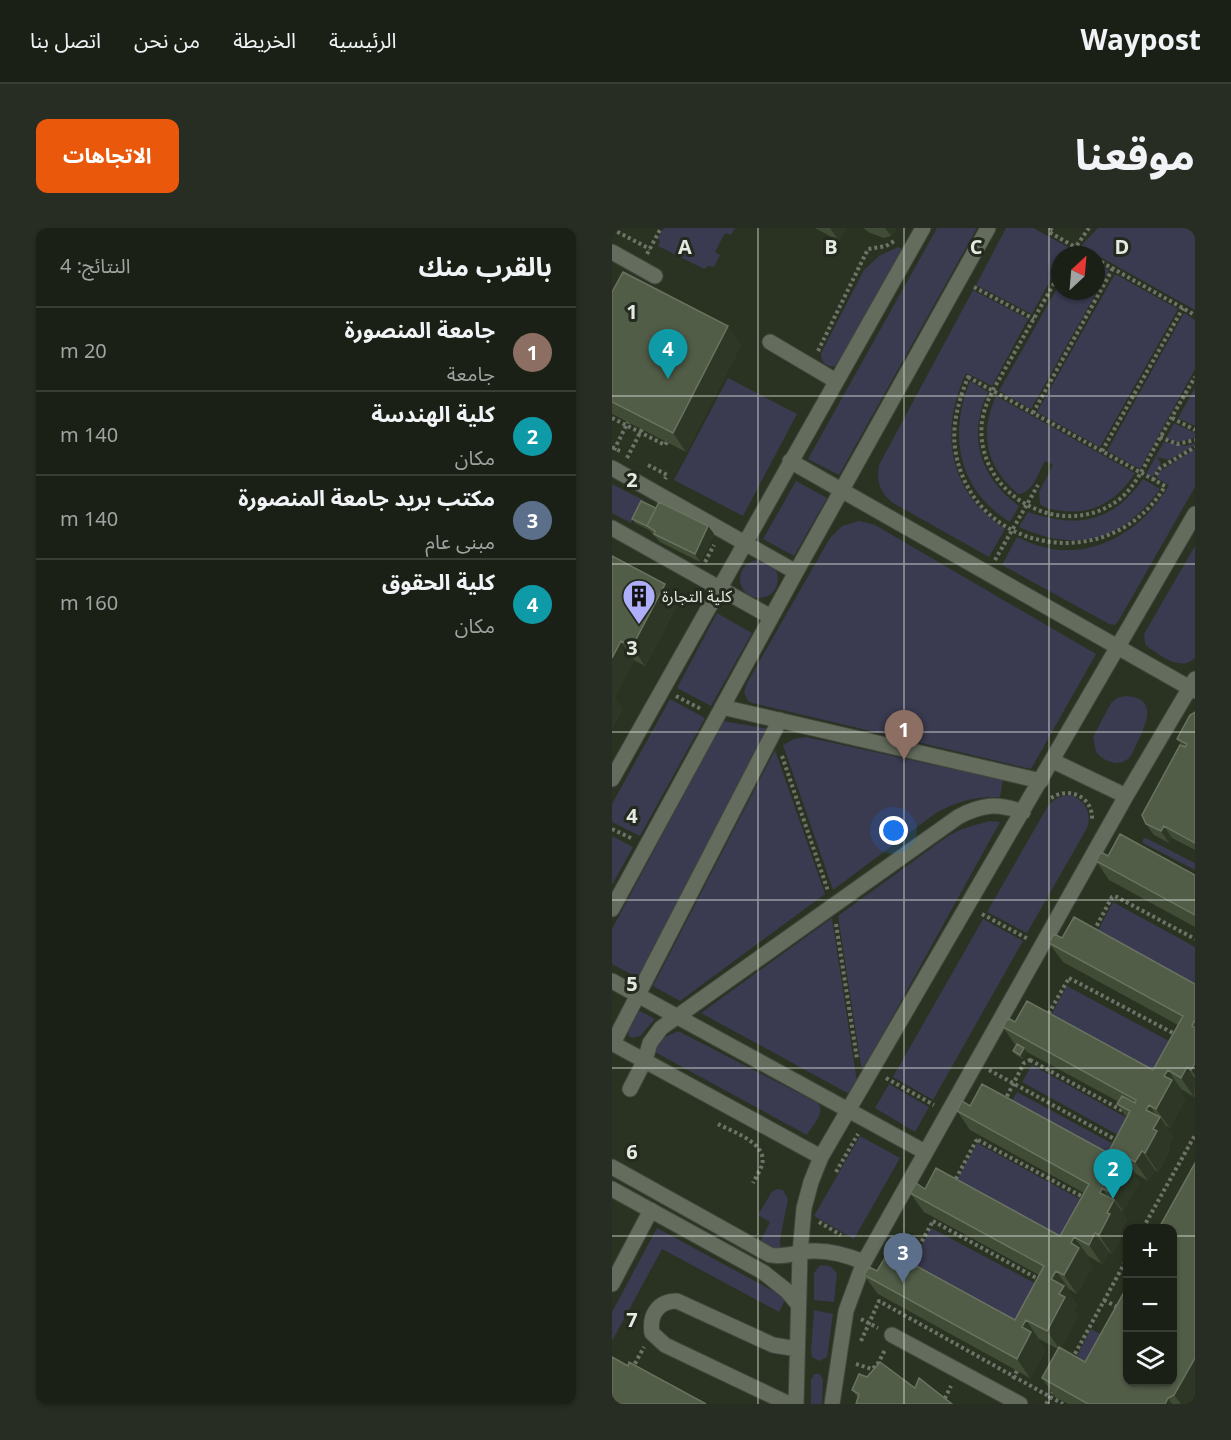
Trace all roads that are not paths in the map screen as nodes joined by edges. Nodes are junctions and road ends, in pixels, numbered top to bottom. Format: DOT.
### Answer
graph roads {
  1 [pos="923,228"];
  2 [pos="988,228"];
  3 [pos="612,252"];
  4 [pos="656,276"];
  5 [pos="770,342"];
  6 [pos="836,381"];
  7 [pos="790,461"];
  8 [pos="612,468"];
  9 [pos="841,490"];
  10 [pos="1195,514"];
  11 [pos="612,528"];
  12 [pos="744,543"];
  13 [pos="796,572"];
  14 [pos="719,588"];
  15 [pos="771,617"];
  16 [pos="1118,648"];
  17 [pos="1193,686"];
  18 [pos="719,712"];
  19 [pos="780,720"];
  20 [pos="1053,761"];
  21 [pos="612,779"];
  22 [pos="1041,781"];
  23 [pos="1126,796"];
  24 [pos="1023,812"];
  25 [pos="612,909"];
  26 [pos="612,981"];
  27 [pos="637,995"];
  28 [pos="676,1017"];
  29 [pos="612,1043"];
  30 [pos="645,1060"];
  31 [pos="630,1089"];
  32 [pos="848,1112"];
  33 [pos="925,1152"];
  34 [pos="821,1157"];
  35 [pos="612,1167"];
  36 [pos="650,1188"];
  37 [pos="612,1189"];
  38 [pos="667,1198"];
  39 [pos="649,1209"];
  40 [pos="800,1253"];
  41 [pos="864,1262"];
  42 [pos="612,1284"];
  43 [pos="797,1303"];
  44 [pos="892,1335"];
  45 [pos="796,1349"];
  46 [pos="789,1404"];
  47 [pos="796,1404"];
  48 [pos="832,1404"];
  49 [pos="1020,1404"];
  1 -- 6 [label="street"];
  2 -- 9 [label="street"];
  3 -- 4 [label="street"];
  5 -- 6 [label="street"];
  6 -- 7 [label="street"];
  7 -- 9 [label="street"];
  7 -- 12 [label="street"];
  8 -- 12 [label="street"];
  9 -- 13 [label="street"];
  9 -- 16 [label="street"];
  10 -- 16 [label="street"];
  11 -- 14 [label="street"];
  12 -- 13 [label="street"];
  12 -- 14 [label="street"];
  13 -- 15 [label="street"];
  14 -- 15 [label="street"];
  14 -- 21 [label="street"];
  15 -- 18 [label="street"];
  16 -- 17 [label="street"];
  16 -- 20 [label="street"];
  17 -- 23 [label="street"];
  18 -- 19 [label="street"];
  18 -- 25 [label="street"];
  19 -- 22 [label="street"];
  19 -- 27 [label="street"];
  20 -- 22 [label="street"];
  20 -- 23 [label="street"];
  22 -- 24 [label="street"];
  23 -- 33 [label="street"];
  24 -- 28 [label="street"];
  24 -- 32 [label="street"];
  26 -- 27 [label="street"];
  27 -- 28 [label="street"];
  27 -- 29 [label="street"];
  28 -- 30 [label="street"];
  28 -- 32 [label="street"];
  29 -- 30 [label="street"];
  30 -- 31 [label="street"];
  30 -- 34 [label="street"];
  32 -- 33 [label="street"];
  32 -- 34 [label="street"];
  33 -- 41 [label="street"];
  34 -- 40 [label="street"];
  35 -- 36 [label="street"];
  36 -- 38 [label="street"];
  36 -- 39 [label="street"];
  37 -- 39 [label="street"];
  38 -- 39 [label="street"];
  38 -- 40 [label="street"];
  39 -- 42 [label="street"];
  39 -- 43 [label="street"];
  40 -- 41 [label="street"];
  40 -- 43 [label="street"];
  41 -- 48 [label="street"];
  43 -- 45 [label="street"];
  44 -- 49 [label="street"];
  45 -- 46 [label="street"];
  45 -- 47 [label="street"];
}
